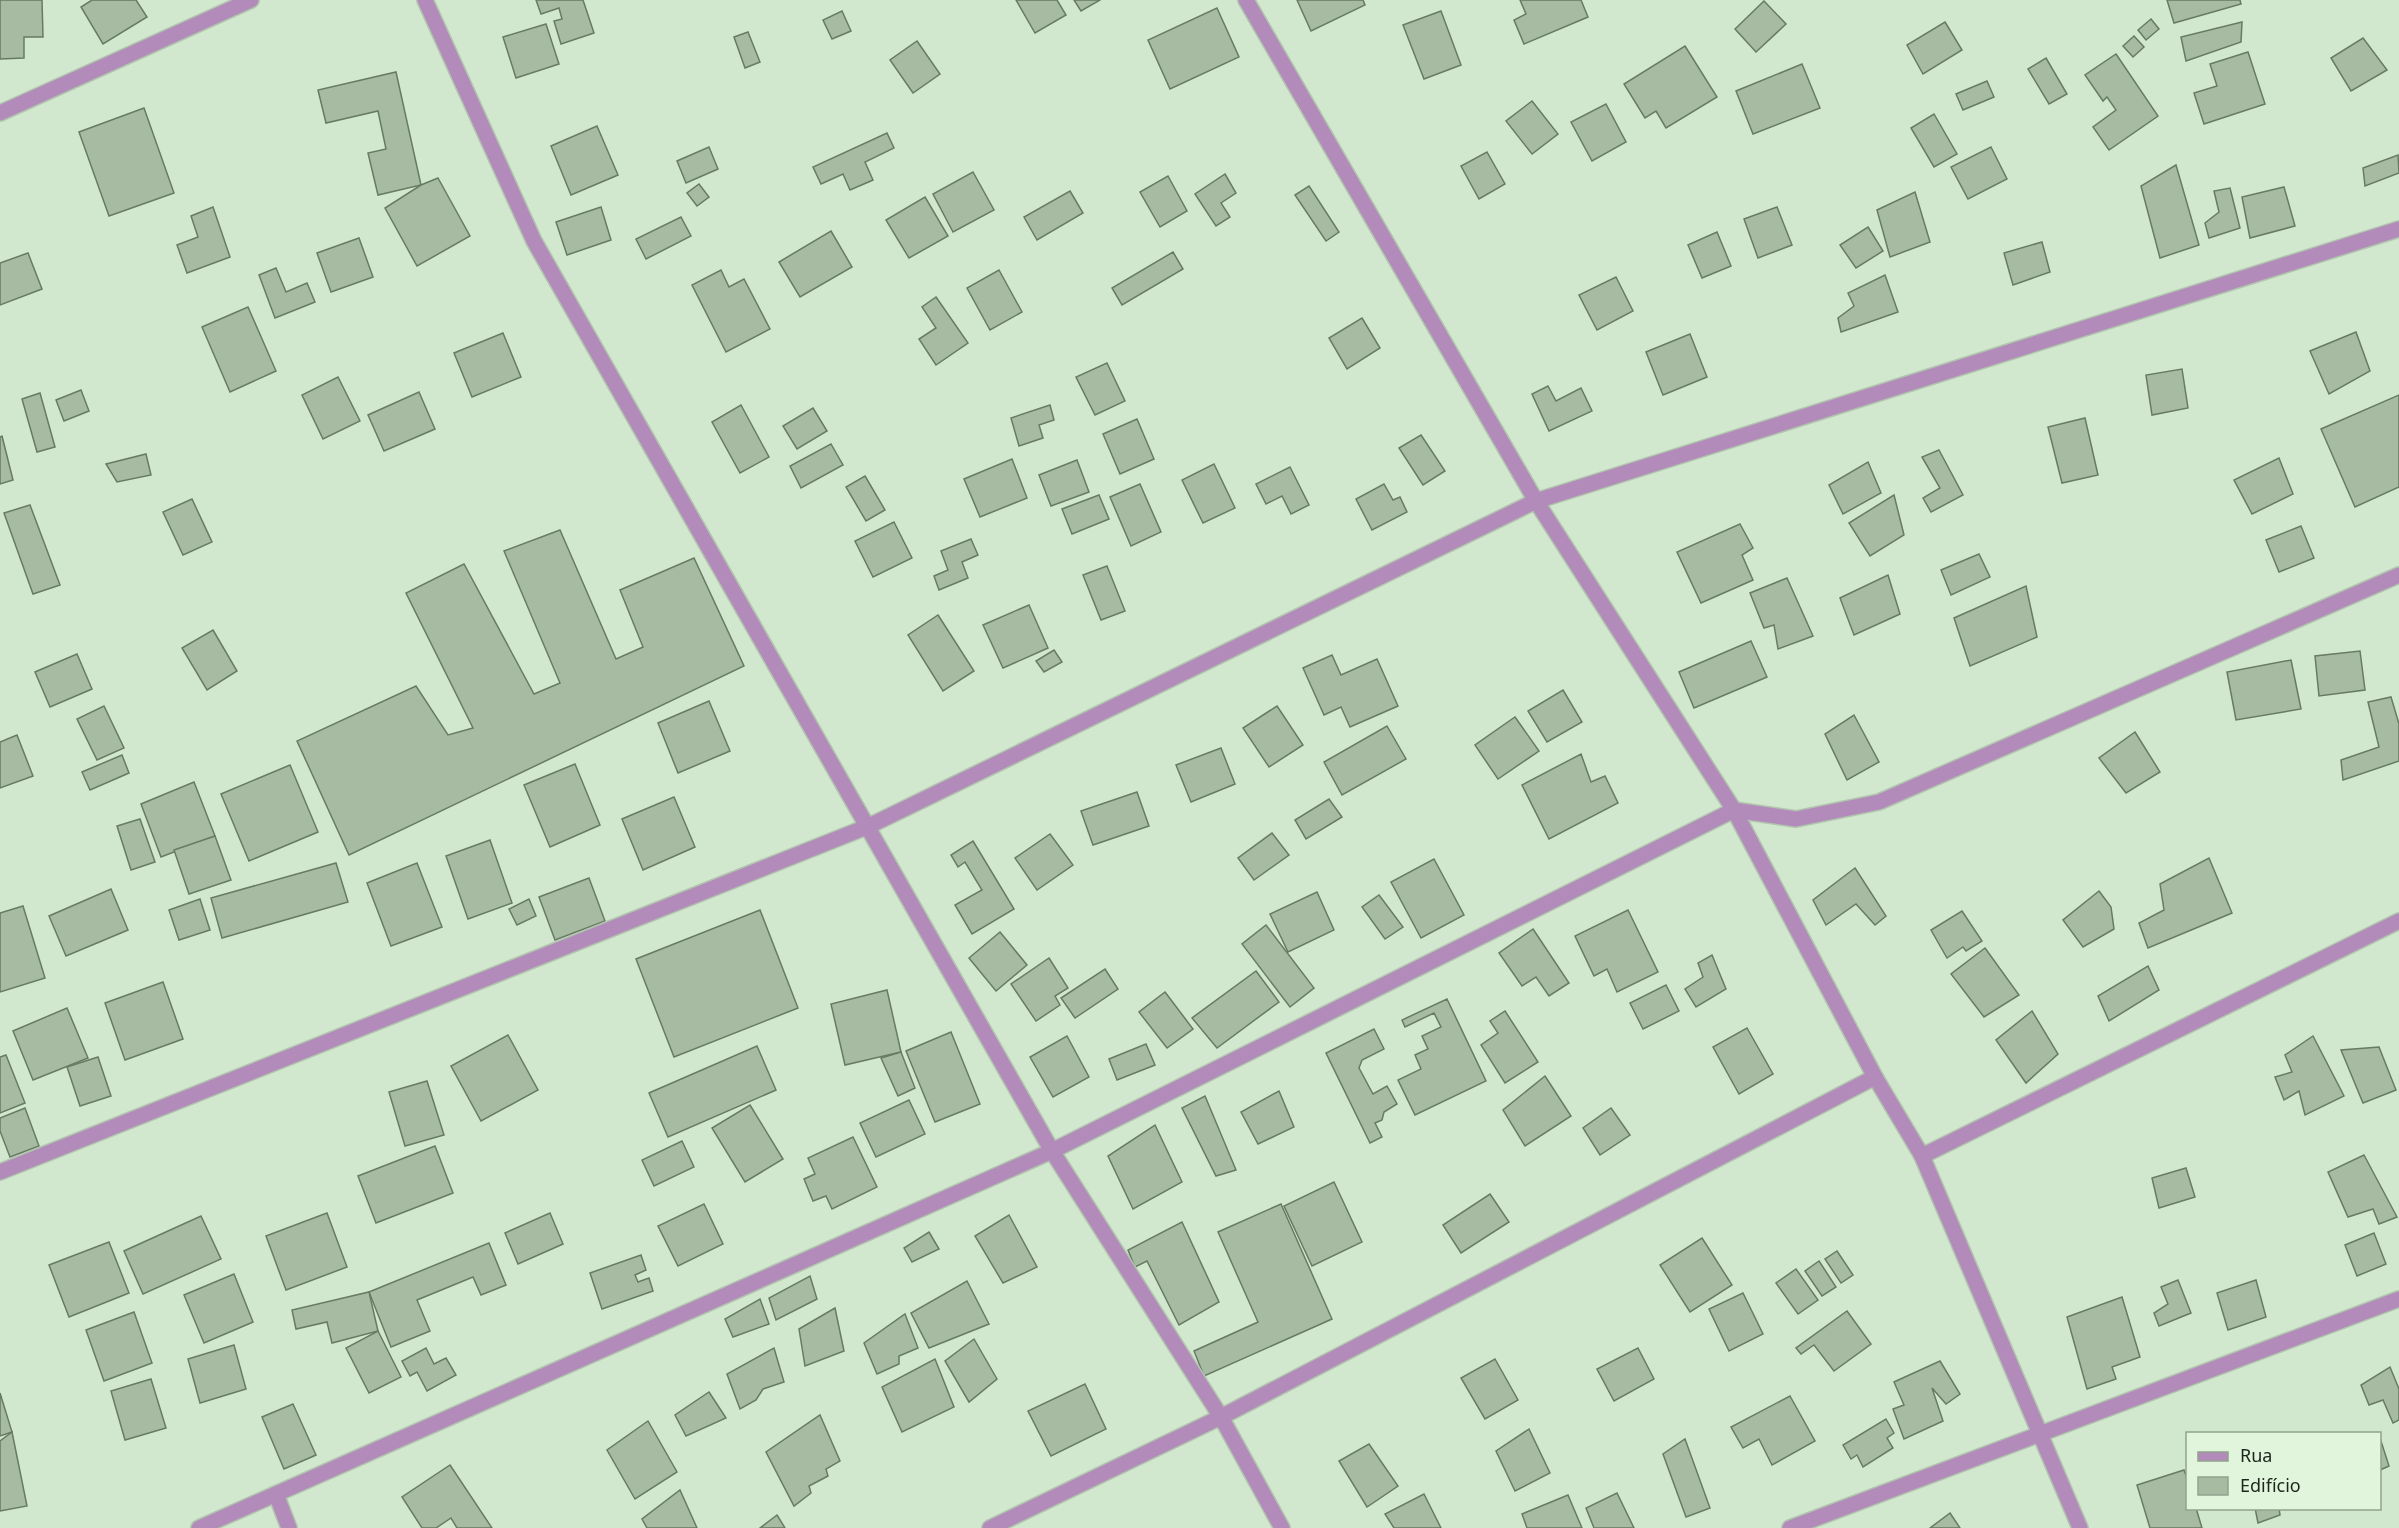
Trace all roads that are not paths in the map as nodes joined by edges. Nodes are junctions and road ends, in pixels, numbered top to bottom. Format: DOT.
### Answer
graph roads {
  1 [pos="251,0"];
  2 [pos="425,0"];
  3 [pos="1246,0"];
  4 [pos="0,113"];
  5 [pos="2399,230"];
  6 [pos="1536,501"];
  7 [pos="2399,575"];
  8 [pos="1734,810"];
  9 [pos="869,826"];
  10 [pos="2399,921"];
  11 [pos="1875,1077"];
  12 [pos="1052,1150"];
  13 [pos="1922,1156"];
  14 [pos="0,1172"];
  15 [pos="2399,1299"];
  16 [pos="1221,1418"];
  17 [pos="2040,1434"];
  18 [pos="276,1494"];
  19 [pos="198,1528"];
  20 [pos="289,1528"];
  21 [pos="990,1528"];
  22 [pos="1282,1528"];
  23 [pos="1790,1528"];
  24 [pos="2080,1528"];
  1 -- 4 [label="street"];
  2 -- 9 [label="street"];
  3 -- 6 [label="street"];
  5 -- 6 [label="street"];
  6 -- 8 [label="street"];
  6 -- 9 [label="street"];
  7 -- 8 [label="street"];
  8 -- 11 [label="street"];
  8 -- 12 [label="street"];
  9 -- 12 [label="street"];
  9 -- 14 [label="street"];
  10 -- 13 [label="street"];
  11 -- 13 [label="street"];
  11 -- 16 [label="street"];
  12 -- 16 [label="street"];
  12 -- 18 [label="street"];
  13 -- 17 [label="street"];
  15 -- 17 [label="street"];
  16 -- 21 [label="street"];
  16 -- 22 [label="street"];
  17 -- 23 [label="street"];
  17 -- 24 [label="street"];
  18 -- 19 [label="street"];
  18 -- 20 [label="street"];
}
